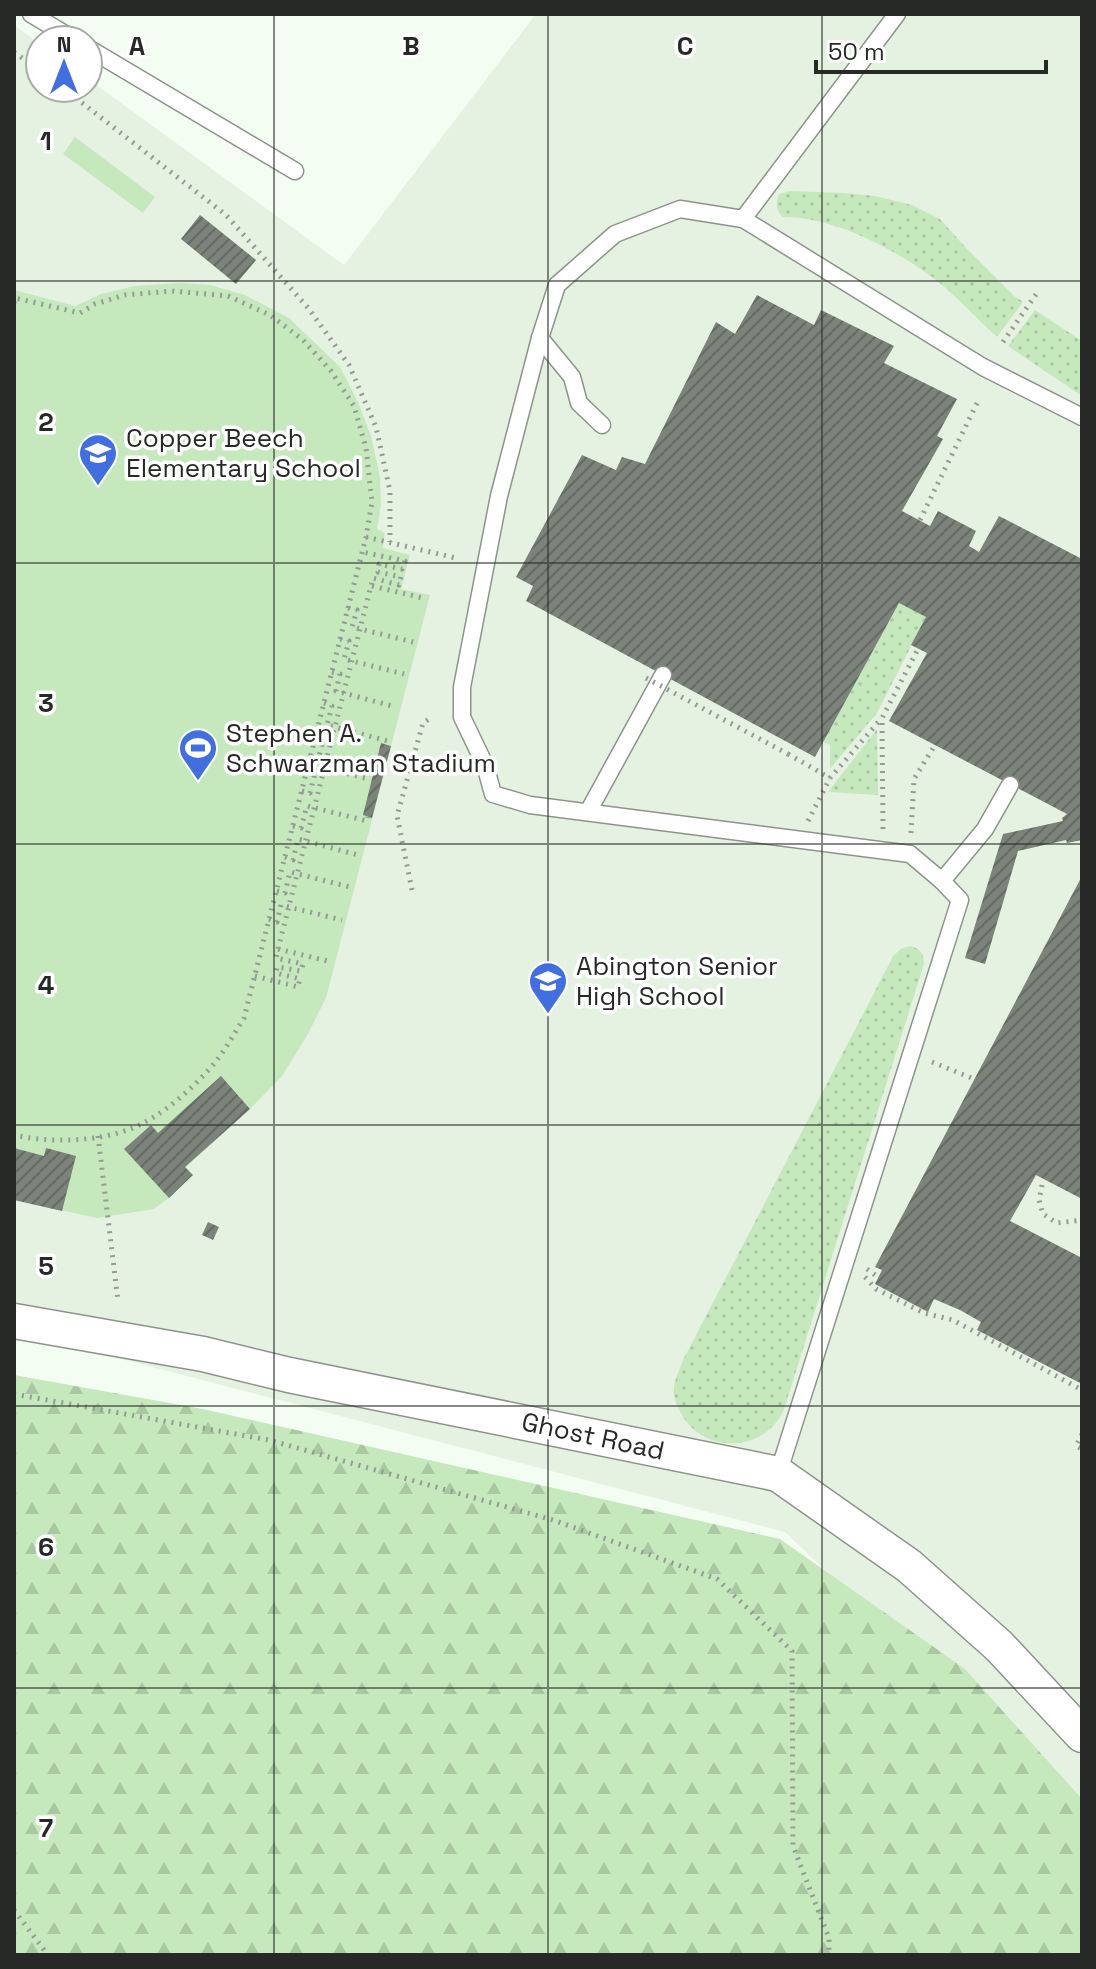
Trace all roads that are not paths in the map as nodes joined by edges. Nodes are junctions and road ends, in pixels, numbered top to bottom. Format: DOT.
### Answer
graph roads {
  1 [pos="897,14"];
  2 [pos="104,58"];
  3 [pos="295,171"];
  4 [pos="743,219"];
  5 [pos="540,338"];
  6 [pos="1082,417"];
  7 [pos="602,425"];
  8 [pos="654,676"];
  9 [pos="1010,785"];
  10 [pos="588,812"];
  11 [pos="942,881"];
  12 [pos="14,1321"];
  13 [pos="778,1474"];
  14 [pos="1082,1735"];
  1 -- 4 [label="lane"];
  2 -- 3 [label="lane"];
  4 -- 5 [label="lane"];
  4 -- 6 [label="lane"];
  5 -- 7 [label="lane"];
  5 -- 10 [label="lane"];
  8 -- 10 [label="lane"];
  9 -- 11 [label="lane"];
  10 -- 11 [label="lane"];
  11 -- 13 [label="lane"];
  12 -- 13 [label="street, Ghost Road"];
  13 -- 14 [label="street, Ghost Road"];
}
